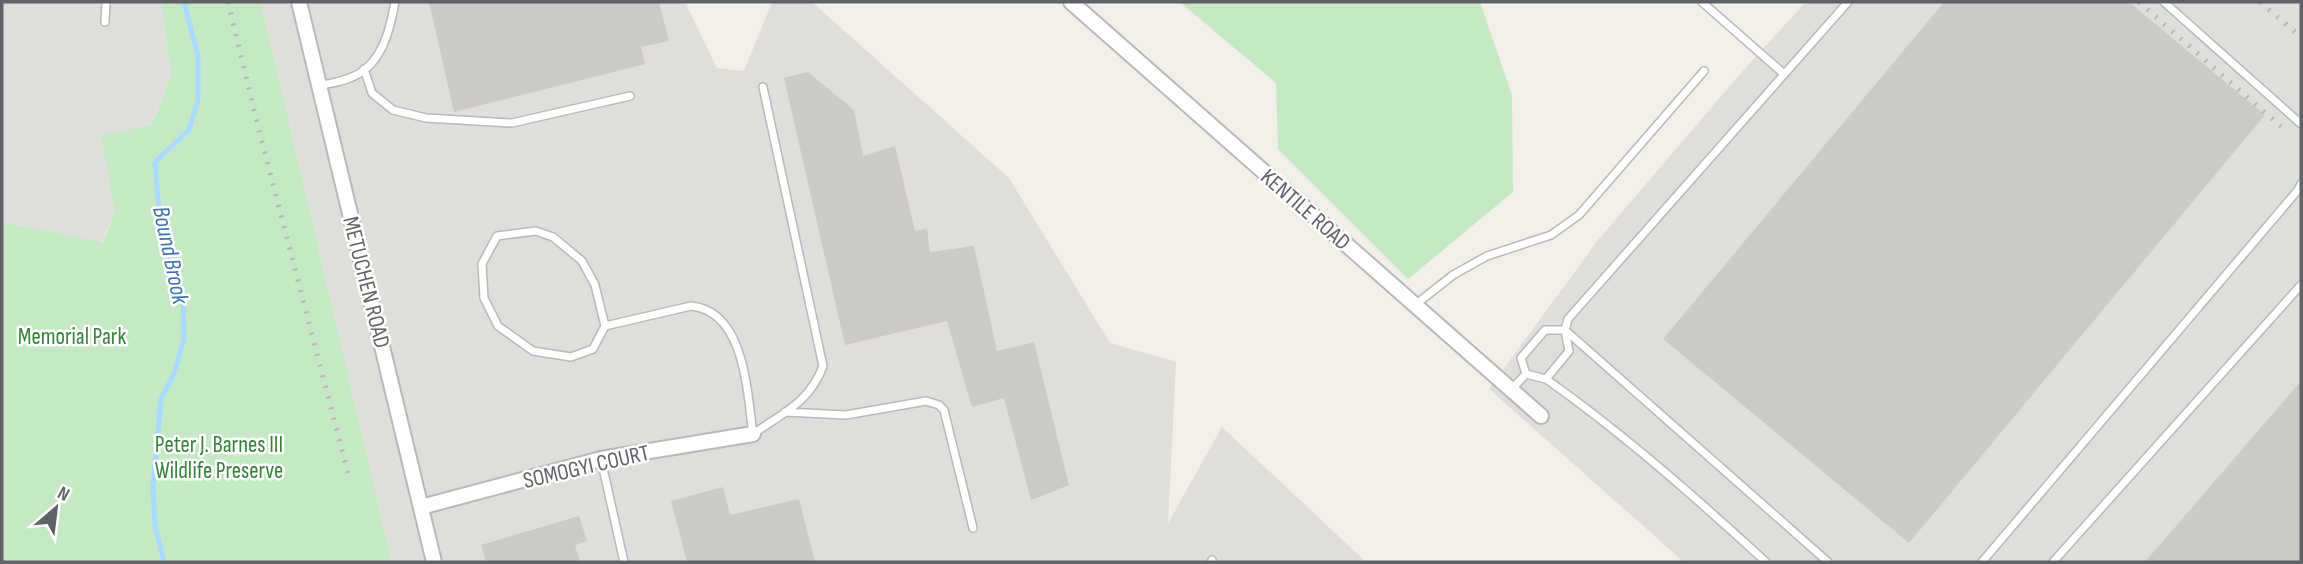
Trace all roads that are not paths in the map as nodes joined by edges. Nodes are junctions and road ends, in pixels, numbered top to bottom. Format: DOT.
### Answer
graph roads {
  1 [pos="106,2"];
  2 [pos="299,2"];
  3 [pos="395,2"];
  4 [pos="1071,2"];
  5 [pos="1702,2"];
  6 [pos="1849,2"];
  7 [pos="2164,2"];
  8 [pos="105,22"];
  9 [pos="364,69"];
  10 [pos="1704,71"];
  11 [pos="1784,74"];
  12 [pos="320,86"];
  13 [pos="763,87"];
  14 [pos="630,96"];
  15 [pos="2301,124"];
  16 [pos="2300,188"];
  17 [pos="2301,285"];
  18 [pos="1415,306"];
  19 [pos="605,326"];
  20 [pos="1565,330"];
  21 [pos="1526,374"];
  22 [pos="1546,379"];
  23 [pos="1511,390"];
  24 [pos="784,412"];
  25 [pos="1541,416"];
  26 [pos="753,434"];
  27 [pos="601,459"];
  28 [pos="421,507"];
  29 [pos="973,528"];
  30 [pos="435,562"];
  31 [pos="624,562"];
  32 [pos="1766,562"];
  33 [pos="1828,562"];
  34 [pos="1982,562"];
  35 [pos="2053,562"];
  1 -- 8 [label="lane"];
  2 -- 12 [label="street, METUCHEN ROAD"];
  3 -- 9 [label="lane"];
  4 -- 18 [label="street, KENTILE ROAD"];
  5 -- 11 [label="lane"];
  6 -- 11 [label="lane"];
  7 -- 15 [label="lane"];
  9 -- 12 [label="lane"];
  9 -- 14 [label="lane"];
  10 -- 18 [label="lane"];
  11 -- 20 [label="lane"];
  12 -- 28 [label="street, METUCHEN ROAD"];
  13 -- 24 [label="lane"];
  16 -- 34 [label="lane"];
  17 -- 35 [label="lane"];
  18 -- 23 [label="street, KENTILE ROAD"];
  19 -- 19 [label="lane"];
  19 -- 26 [label="lane"];
  20 -- 21 [label="lane"];
  20 -- 22 [label="lane"];
  20 -- 33 [label="lane"];
  21 -- 22 [label="lane"];
  21 -- 23 [label="lane"];
  22 -- 32 [label="lane"];
  23 -- 25 [label="street, KENTILE ROAD"];
  24 -- 26 [label="lane"];
  24 -- 29 [label="lane"];
  26 -- 27 [label="street, SOMOGYI COURT"];
  27 -- 28 [label="street, SOMOGYI COURT"];
  27 -- 31 [label="lane"];
  28 -- 30 [label="street, METUCHEN ROAD"];
}
